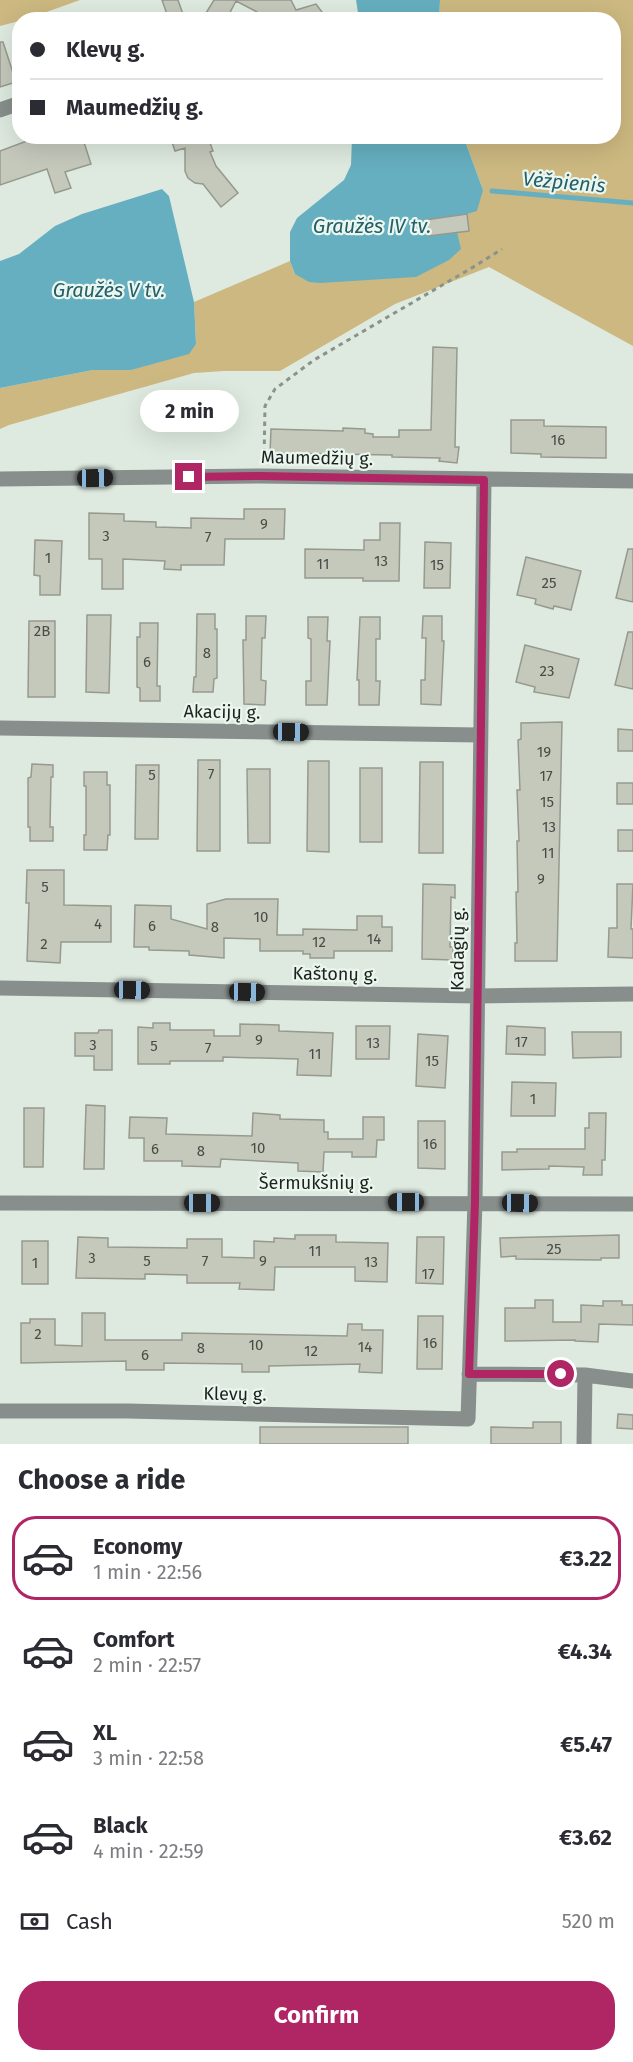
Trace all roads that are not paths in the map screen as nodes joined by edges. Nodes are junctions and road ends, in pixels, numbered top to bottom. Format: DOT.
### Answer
graph roads {
  1 [pos="0,479"];
  2 [pos="484,480"];
  3 [pos="633,481"];
  4 [pos="0,728"];
  5 [pos="480,735"];
  6 [pos="0,988"];
  7 [pos="633,994"];
  8 [pos="477,996"];
  9 [pos="475,1202"];
  10 [pos="0,1203"];
  11 [pos="633,1204"];
  12 [pos="469,1374"];
  13 [pos="585,1375"];
  14 [pos="633,1381"];
  15 [pos="0,1411"];
  16 [pos="468,1419"];
  17 [pos="584,1444"];
  1 -- 2 [label="street, Maumedžių g."];
  2 -- 3 [label="street, Maumedžių g."];
  2 -- 5 [label="street, Kadagių g."];
  4 -- 5 [label="street, Akacijų g."];
  5 -- 8 [label="street, Kadagių g."];
  6 -- 8 [label="street, Kaštonų g."];
  7 -- 8 [label="street, Kaštonų g."];
  8 -- 9 [label="street, Kadagių g."];
  9 -- 10 [label="street, Šermukšnių g."];
  9 -- 11 [label="street, Šermukšnių g."];
  9 -- 12 [label="street, Kadagių g."];
  12 -- 13 [label="street"];
  12 -- 16 [label="street, Kadagių g."];
  13 -- 14 [label="street"];
  13 -- 17 [label="street"];
  15 -- 16 [label="street, Klevų g."];
}
